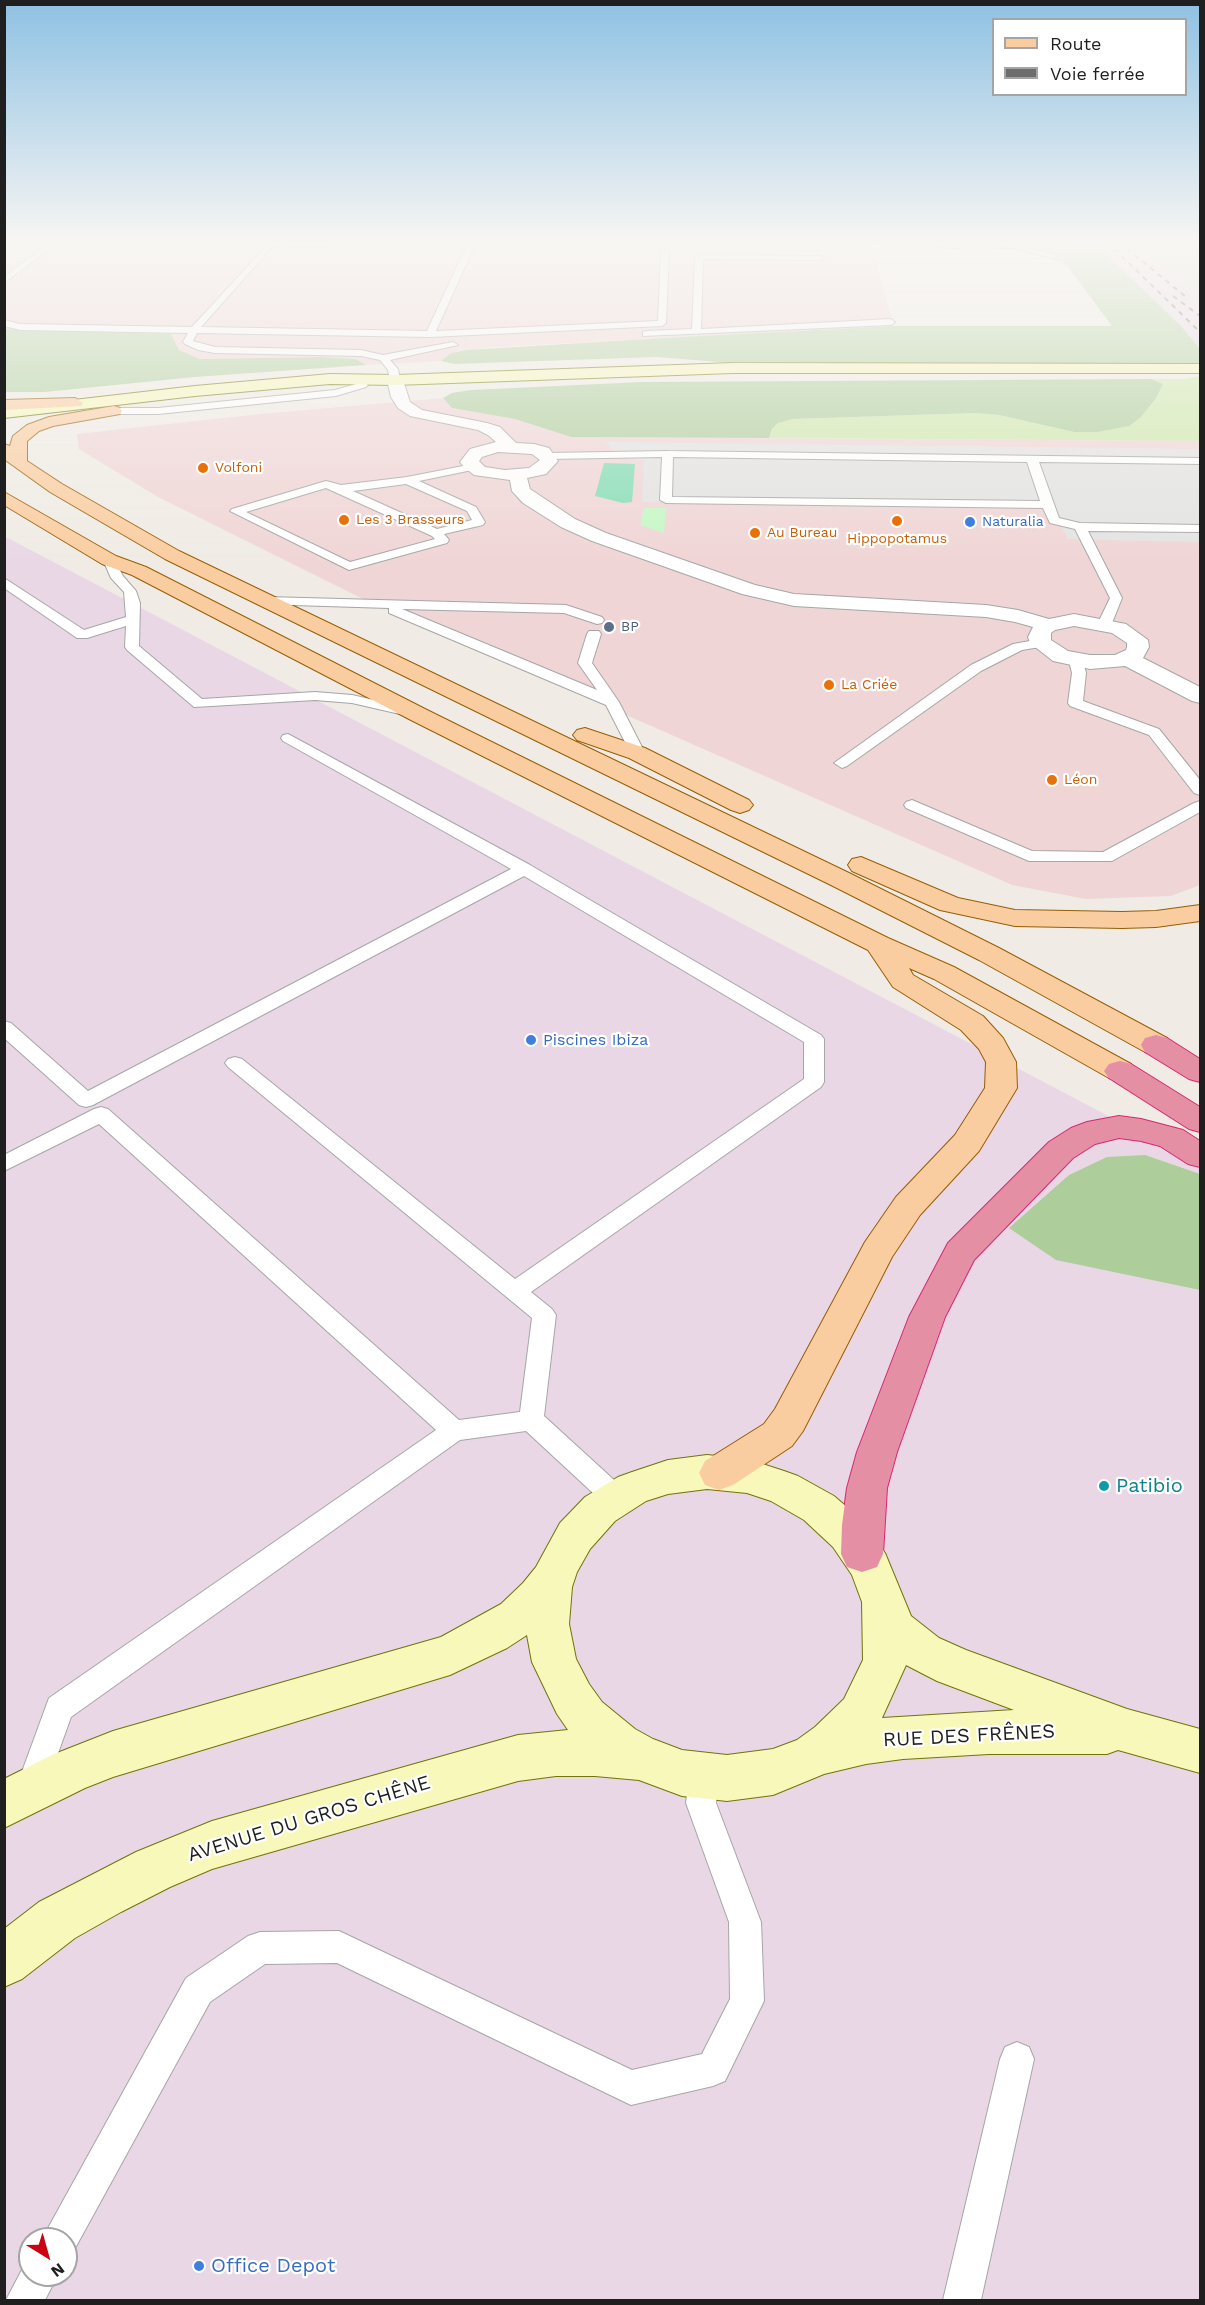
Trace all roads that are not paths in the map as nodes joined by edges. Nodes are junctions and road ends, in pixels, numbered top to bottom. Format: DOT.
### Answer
graph roads {
  1 [pos="212,350"];
  2 [pos="421,350"];
  3 [pos="382,358"];
  4 [pos="1200,369"];
  5 [pos="395,380"];
  6 [pos="82,404"];
  7 [pos="4,405"];
  8 [pos="114,411"];
  9 [pos="4,412"];
  10 [pos="4,422"];
  11 [pos="511,447"];
  12 [pos="4,449"];
  13 [pos="668,454"];
  14 [pos="548,456"];
  15 [pos="1032,459"];
  16 [pos="1200,461"];
  17 [pos="11,462"];
  18 [pos="473,467"];
  19 [pos="518,475"];
  20 [pos="407,480"];
  21 [pos="340,489"];
  22 [pos="4,497"];
  23 [pos="1047,505"];
  24 [pos="1080,527"];
  25 [pos="1200,529"];
  26 [pos="436,533"];
  27 [pos="109,560"];
  28 [pos="4,582"];
  29 [pos="266,601"];
  30 [pos="382,604"];
  31 [pos="133,619"];
  32 [pos="1105,623"];
  33 [pos="329,632"];
  34 [pos="1045,634"];
  35 [pos="1126,658"];
  36 [pos="1076,661"];
  37 [pos="1200,696"];
  38 [pos="612,702"];
  39 [pos="419,715"];
  40 [pos="288,738"];
  41 [pos="636,753"];
  42 [pos="842,763"];
  43 [pos="1200,790"];
  44 [pos="912,806"];
  45 [pos="1200,806"];
  46 [pos="524,869"];
  47 [pos="1200,913"];
  48 [pos="878,944"];
  49 [pos="4,1027"];
  50 [pos="1156,1046"];
  51 [pos="235,1063"];
  52 [pos="1120,1071"];
  53 [pos="1200,1072"];
  54 [pos="93,1107"];
  55 [pos="1200,1121"];
  56 [pos="1200,1156"];
  57 [pos="4,1164"];
  58 [pos="515,1291"];
  59 [pos="531,1420"];
  60 [pos="454,1431"];
  61 [pos="719,1473"];
  62 [pos="616,1498"];
  63 [pos="862,1554"];
  64 [pos="554,1576"];
  65 [pos="886,1614"];
  66 [pos="1127,1731"];
  67 [pos="1200,1751"];
  68 [pos="813,1756"];
  69 [pos="639,1757"];
  70 [pos="704,1776"];
  71 [pos="17,1798"];
  72 [pos="4,1961"];
  73 [pos="1017,2059"];
  74 [pos="67,2227"];
  75 [pos="33,2287"];
  76 [pos="25,2301"];
  77 [pos="962,2301"];
  1 -- 3 [label="lane"];
  2 -- 3 [label="lane"];
  3 -- 5 [label="lane"];
  4 -- 5 [label="main road"];
  5 -- 6 [label="main road"];
  5 -- 8 [label="main road"];
  5 -- 11 [label="street"];
  6 -- 7 [label="main road"];
  6 -- 9 [label="main road"];
  8 -- 10 [label="main road"];
  8 -- 17 [label="main road"];
  11 -- 14 [label="street"];
  11 -- 18 [label="street"];
  12 -- 17 [label="main road"];
  13 -- 14 [label="lane"];
  13 -- 15 [label="lane"];
  13 -- 23 [label="lane"];
  14 -- 19 [label="street"];
  15 -- 16 [label="lane"];
  15 -- 23 [label="lane"];
  17 -- 29 [label="main road"];
  18 -- 19 [label="street"];
  18 -- 20 [label="lane"];
  19 -- 34 [label="street"];
  20 -- 21 [label="lane"];
  20 -- 26 [label="lane"];
  21 -- 26 [label="lane"];
  21 -- 26 [label="lane"];
  22 -- 27 [label="main road"];
  23 -- 24 [label="lane"];
  24 -- 25 [label="lane"];
  24 -- 32 [label="lane"];
  27 -- 31 [label="lane"];
  27 -- 39 [label="main road"];
  28 -- 31 [label="lane"];
  29 -- 30 [label="lane"];
  29 -- 33 [label="main road"];
  30 -- 38 [label="lane"];
  30 -- 38 [label="lane"];
  31 -- 39 [label="lane"];
  32 -- 34 [label="street"];
  32 -- 35 [label="street"];
  33 -- 41 [label="main road"];
  33 -- 50 [label="main road"];
  34 -- 36 [label="street"];
  34 -- 42 [label="lane"];
  35 -- 36 [label="street"];
  35 -- 37 [label="street"];
  36 -- 43 [label="lane"];
  38 -- 41 [label="lane"];
  39 -- 48 [label="main road"];
  40 -- 46 [label="lane"];
  41 -- 47 [label="main road"];
  44 -- 45 [label="lane"];
  46 -- 54 [label="lane"];
  46 -- 58 [label="lane"];
  48 -- 52 [label="main road"];
  48 -- 61 [label="main road"];
  49 -- 54 [label="lane"];
  50 -- 53 [label="highway"];
  51 -- 58 [label="lane"];
  52 -- 55 [label="highway"];
  54 -- 57 [label="lane"];
  54 -- 60 [label="lane"];
  56 -- 63 [label="highway"];
  58 -- 59 [label="lane"];
  59 -- 60 [label="lane"];
  59 -- 62 [label="lane"];
  60 -- 71 [label="lane"];
  61 -- 62 [label="main road"];
  61 -- 63 [label="main road"];
  62 -- 64 [label="main road"];
  63 -- 65 [label="main road"];
  64 -- 69 [label="main road"];
  64 -- 71 [label="main road"];
  65 -- 66 [label="main road, RUE DES FRÊNES"];
  65 -- 68 [label="main road"];
  66 -- 67 [label="main road, RUE DES FRÊNES"];
  66 -- 68 [label="main road, RUE DES FRÊNES"];
  68 -- 70 [label="main road"];
  69 -- 70 [label="main road"];
  69 -- 72 [label="main road, AVENUE DU GROS CHÊNE"];
  70 -- 74 [label="lane"];
  73 -- 77 [label="lane"];
  75 -- 76 [label="lane"];
}
